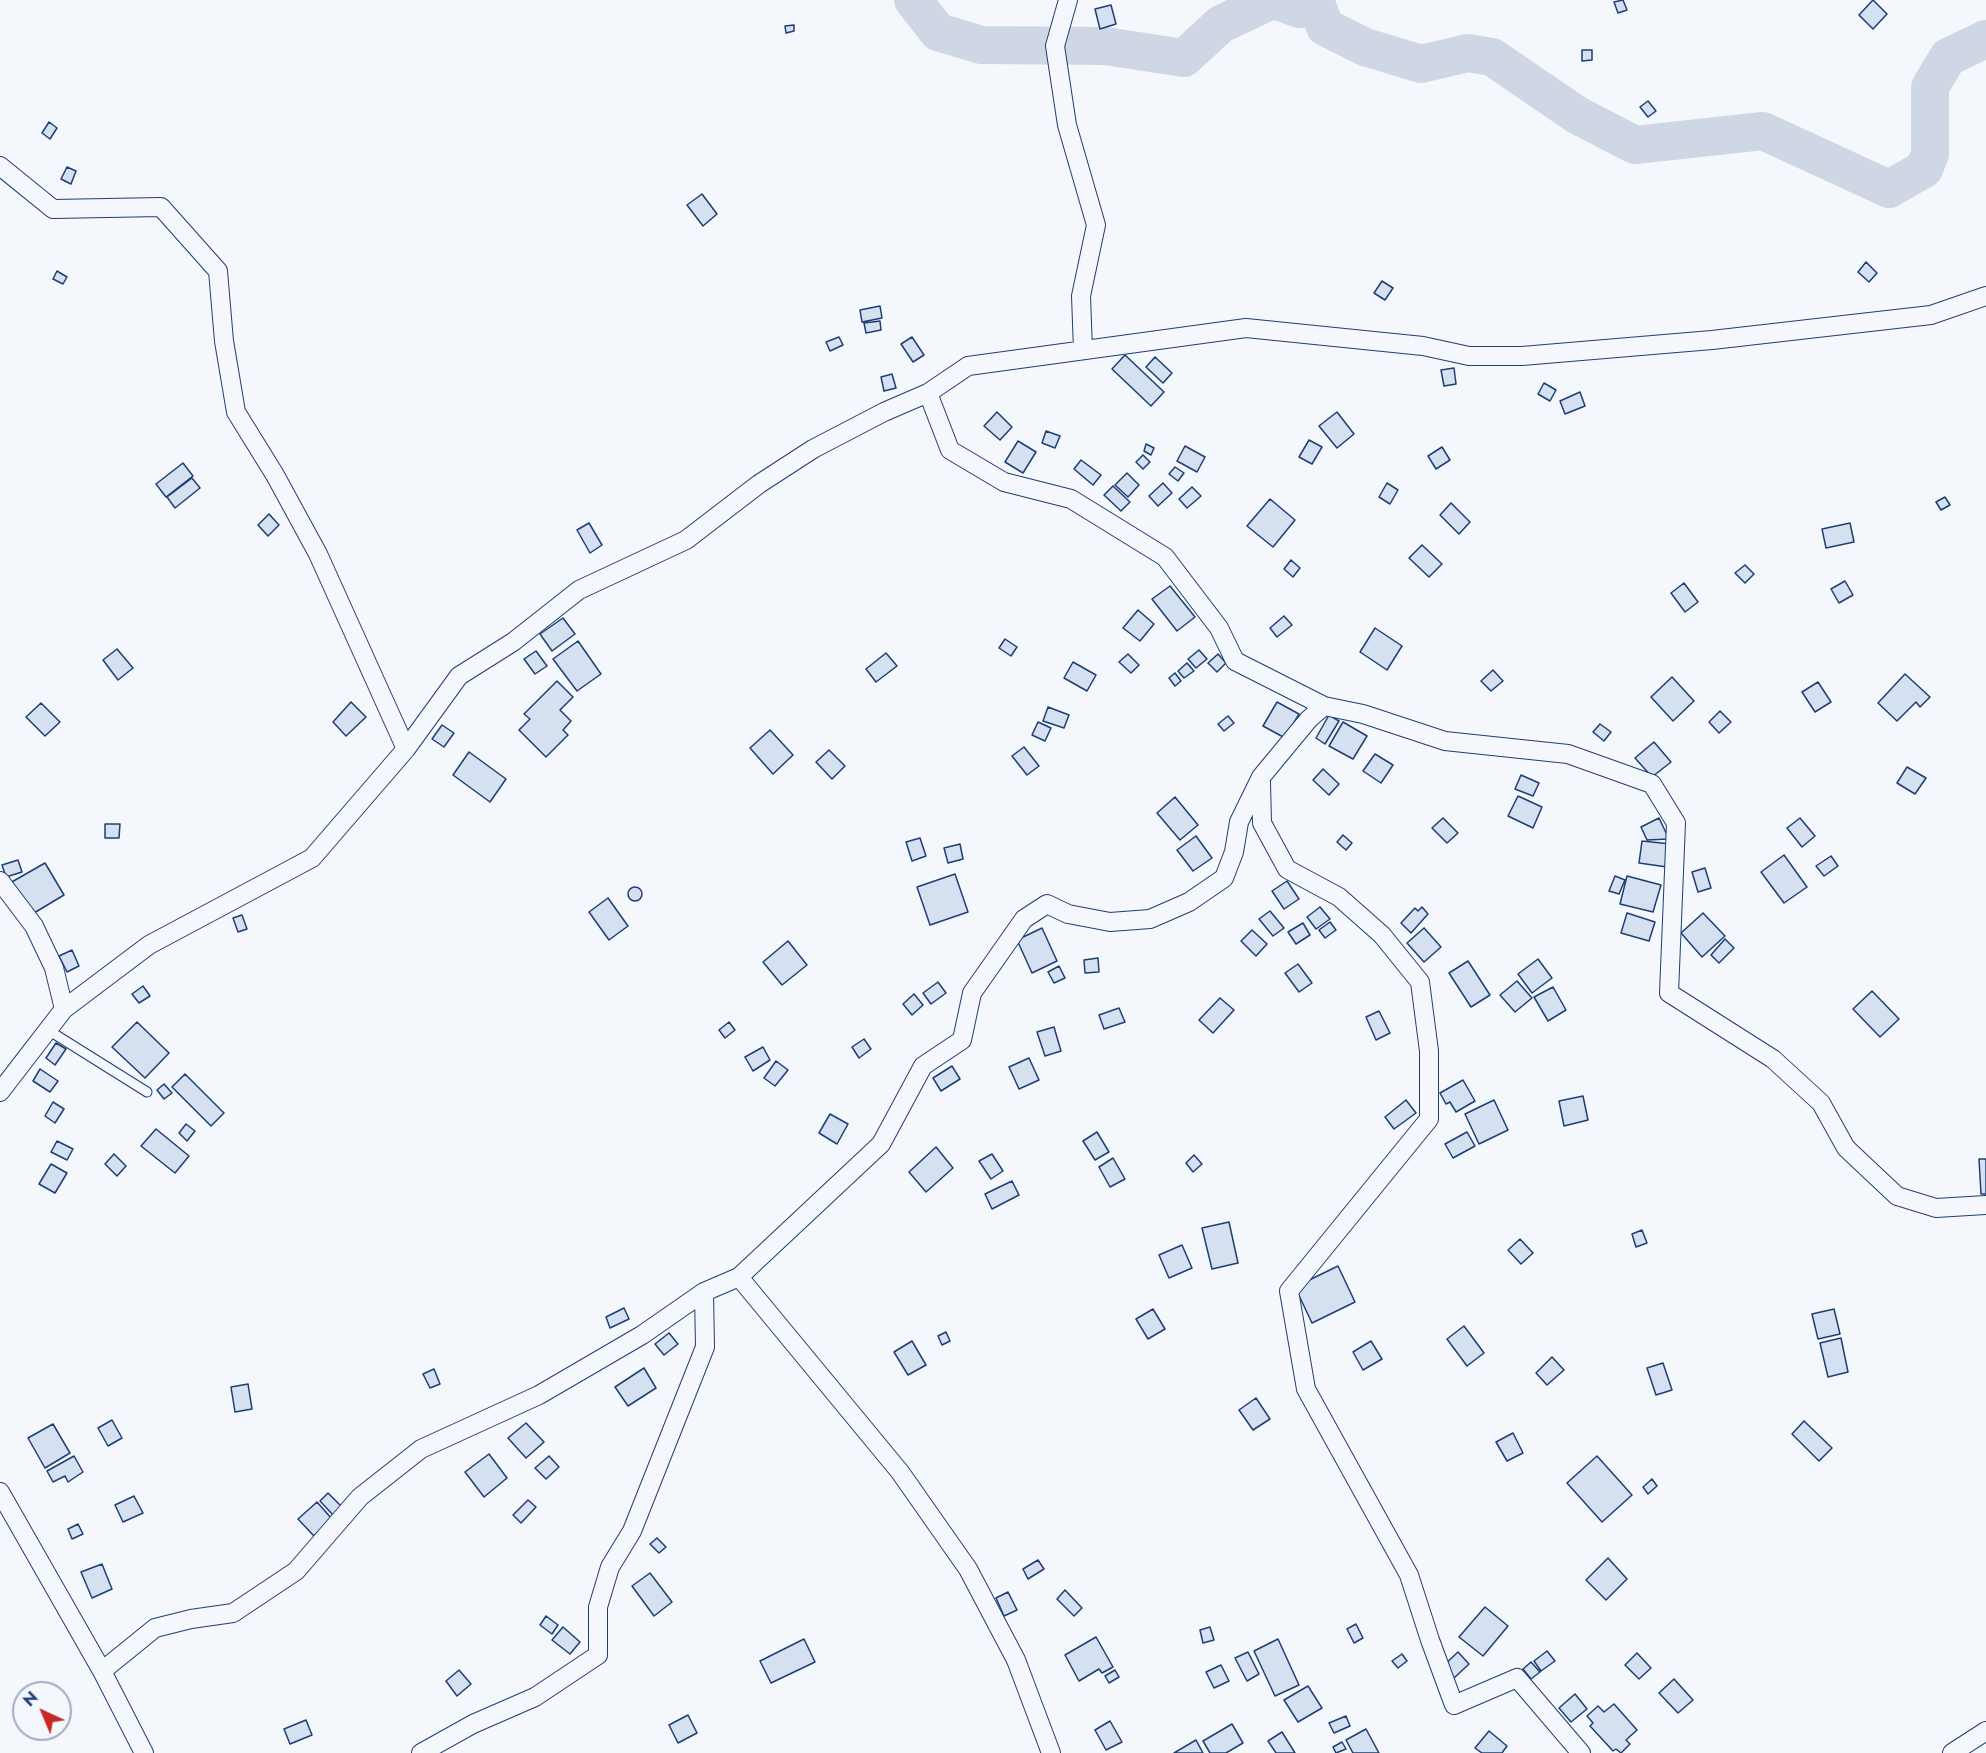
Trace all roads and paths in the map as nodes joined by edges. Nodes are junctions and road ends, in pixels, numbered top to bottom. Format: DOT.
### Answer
graph roads {
  1 [pos="1068,0"];
  2 [pos="0,166"];
  3 [pos="1986,296"];
  4 [pos="1083,350"];
  5 [pos="928,393"];
  6 [pos="1324,705"];
  7 [pos="406,749"];
  8 [pos="1261,777"];
  9 [pos="0,880"];
  10 [pos="64,1009"];
  11 [pos="48,1030"];
  12 [pos="0,1092"];
  13 [pos="147,1092"];
  14 [pos="1986,1205"];
  15 [pos="739,1277"];
  16 [pos="704,1292"];
  17 [pos="0,1492"];
  18 [pos="102,1671"];
  19 [pos="1986,1731"];
  20 [pos="144,1753"];
  21 [pos="420,1753"];
  22 [pos="1051,1753"];
  23 [pos="1581,1753"];
  24 [pos="1952,1753"];
  1 -- 4 [label="street"];
  2 -- 7 [label="street"];
  3 -- 4 [label="street"];
  4 -- 5 [label="street"];
  5 -- 6 [label="street"];
  5 -- 7 [label="street"];
  6 -- 8 [label="street"];
  6 -- 14 [label="street"];
  7 -- 10 [label="street"];
  8 -- 15 [label="street"];
  8 -- 23 [label="street"];
  9 -- 10 [label="street"];
  10 -- 11 [label="street"];
  11 -- 12 [label="street"];
  11 -- 13 [label="lane"];
  15 -- 16 [label="street"];
  15 -- 22 [label="street"];
  16 -- 18 [label="street"];
  16 -- 21 [label="street"];
  17 -- 18 [label="street"];
  18 -- 20 [label="street"];
  19 -- 24 [label="street"];
}
